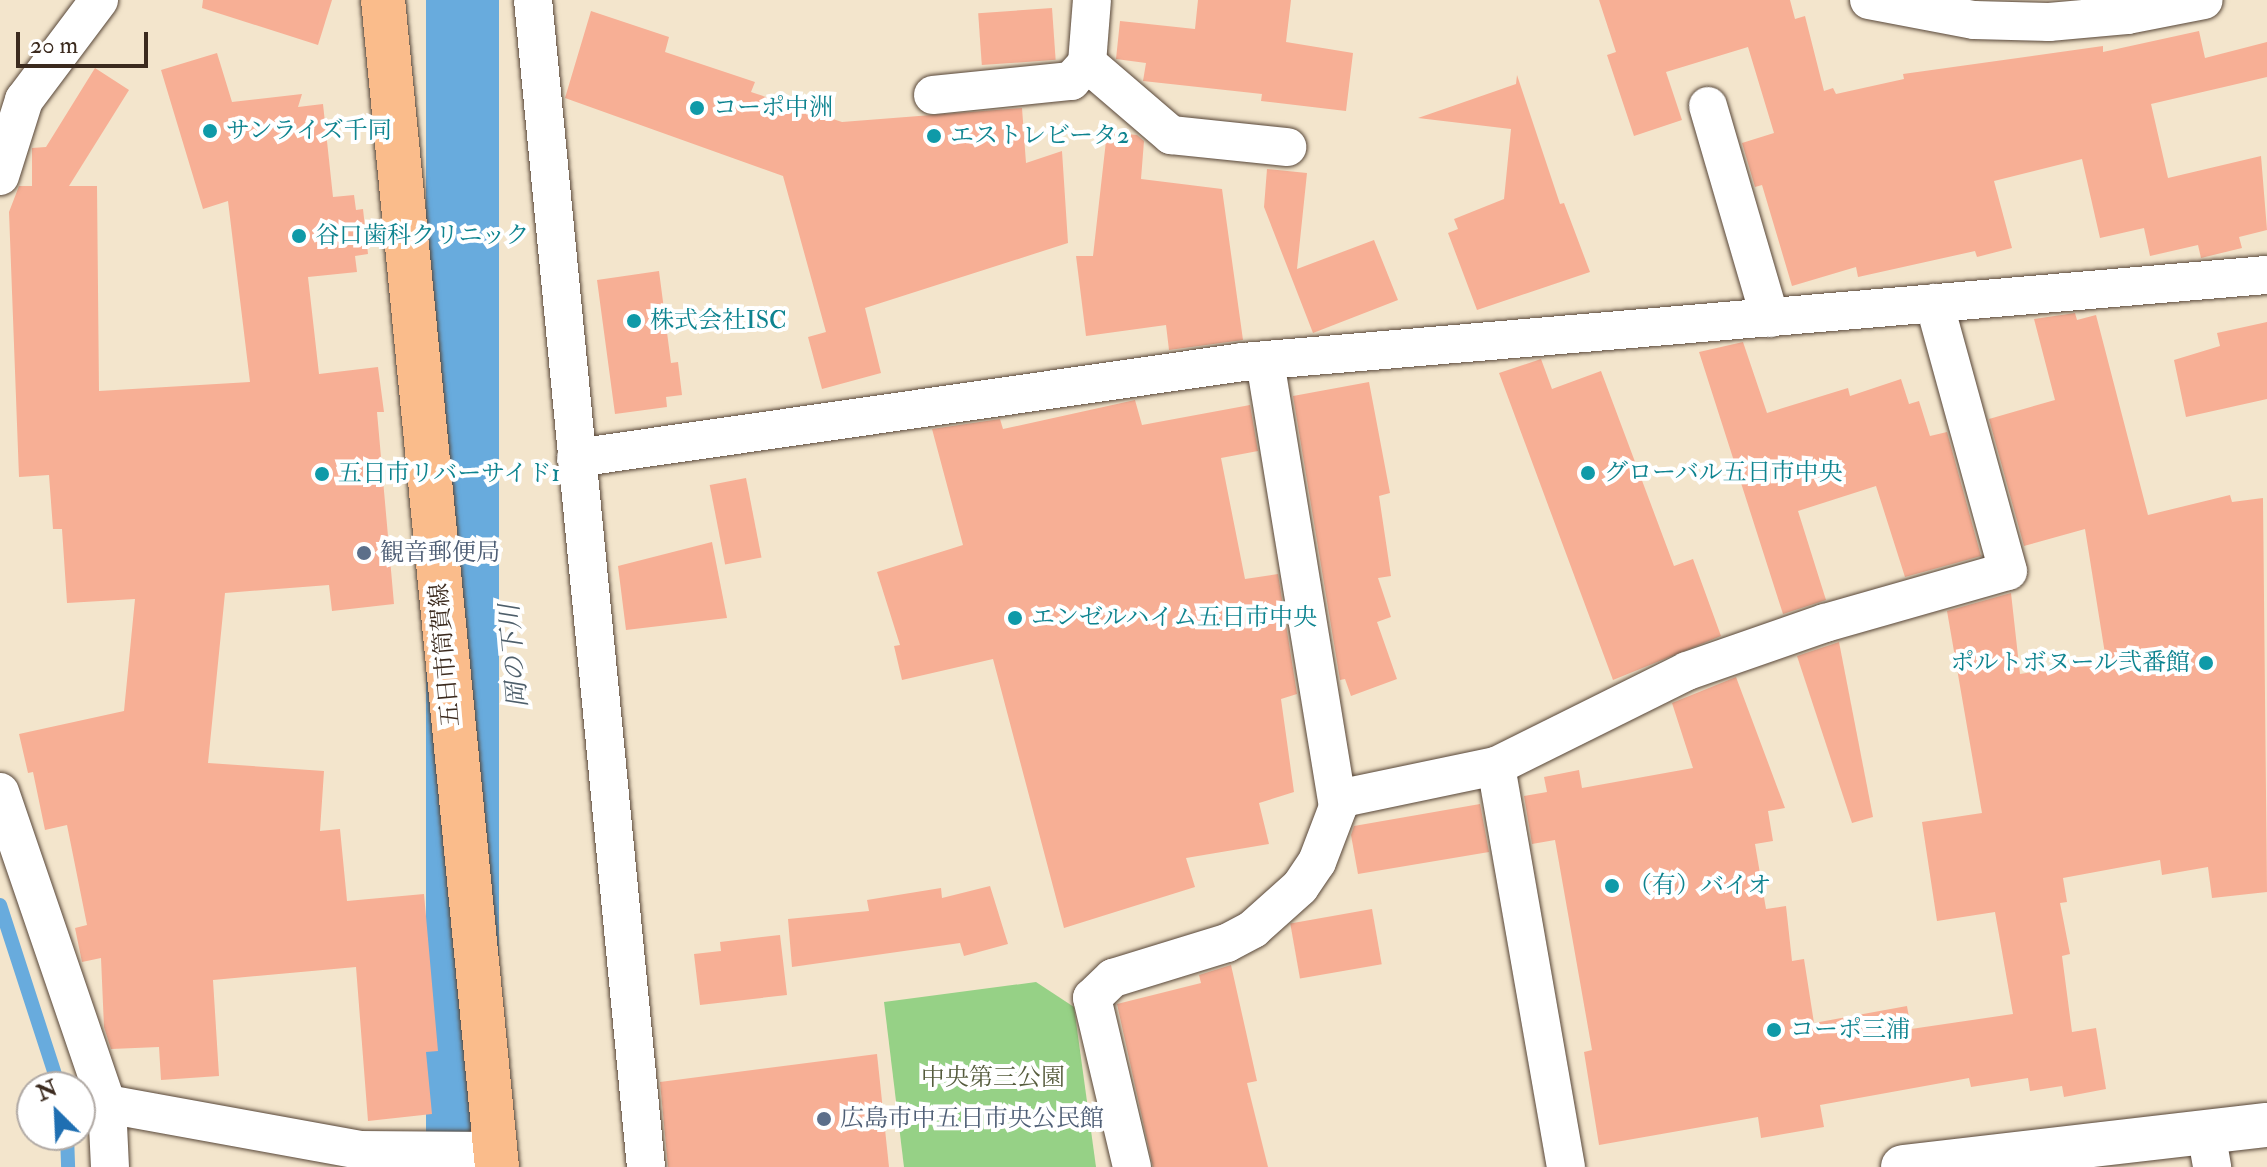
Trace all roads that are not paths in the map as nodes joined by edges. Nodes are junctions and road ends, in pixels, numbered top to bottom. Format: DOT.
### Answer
graph roads {
  1 [pos="99,0"];
  2 [pos="383,0"];
  3 [pos="533,0"];
  4 [pos="1092,0"];
  5 [pos="1869,0"];
  6 [pos="2204,0"];
  7 [pos="2125,7"];
  8 [pos="1087,63"];
  9 [pos="933,95"];
  10 [pos="1708,106"];
  11 [pos="1287,147"];
  12 [pos="0,176"];
  13 [pos="2267,275"];
  14 [pos="1934,303"];
  15 [pos="1770,318"];
  16 [pos="1265,361"];
  17 [pos="576,458"];
  18 [pos="1496,766"];
  19 [pos="0,792"];
  20 [pos="1338,799"];
  21 [pos="107,1104"];
  22 [pos="2267,1125"];
  23 [pos="2209,1149"];
  24 [pos="496,1159"];
  25 [pos="110,1167"];
  26 [pos="646,1167"];
  27 [pos="1132,1167"];
  28 [pos="1566,1167"];
  29 [pos="1903,1167"];
  1 -- 12 [label="street"];
  2 -- 24 [label="main road, 五日市筒賀線"];
  3 -- 17 [label="street"];
  4 -- 8 [label="street"];
  5 -- 7 [label="street"];
  6 -- 7 [label="street"];
  8 -- 9 [label="street"];
  8 -- 11 [label="street"];
  10 -- 15 [label="street"];
  13 -- 14 [label="street"];
  14 -- 15 [label="street"];
  14 -- 18 [label="street"];
  15 -- 16 [label="street"];
  16 -- 17 [label="street"];
  16 -- 20 [label="street"];
  17 -- 26 [label="street"];
  18 -- 20 [label="street"];
  18 -- 28 [label="street"];
  19 -- 21 [label="street"];
  20 -- 27 [label="street"];
  21 -- 24 [label="street"];
  21 -- 25 [label="street"];
  22 -- 23 [label="street"];
  23 -- 29 [label="street"];
}
